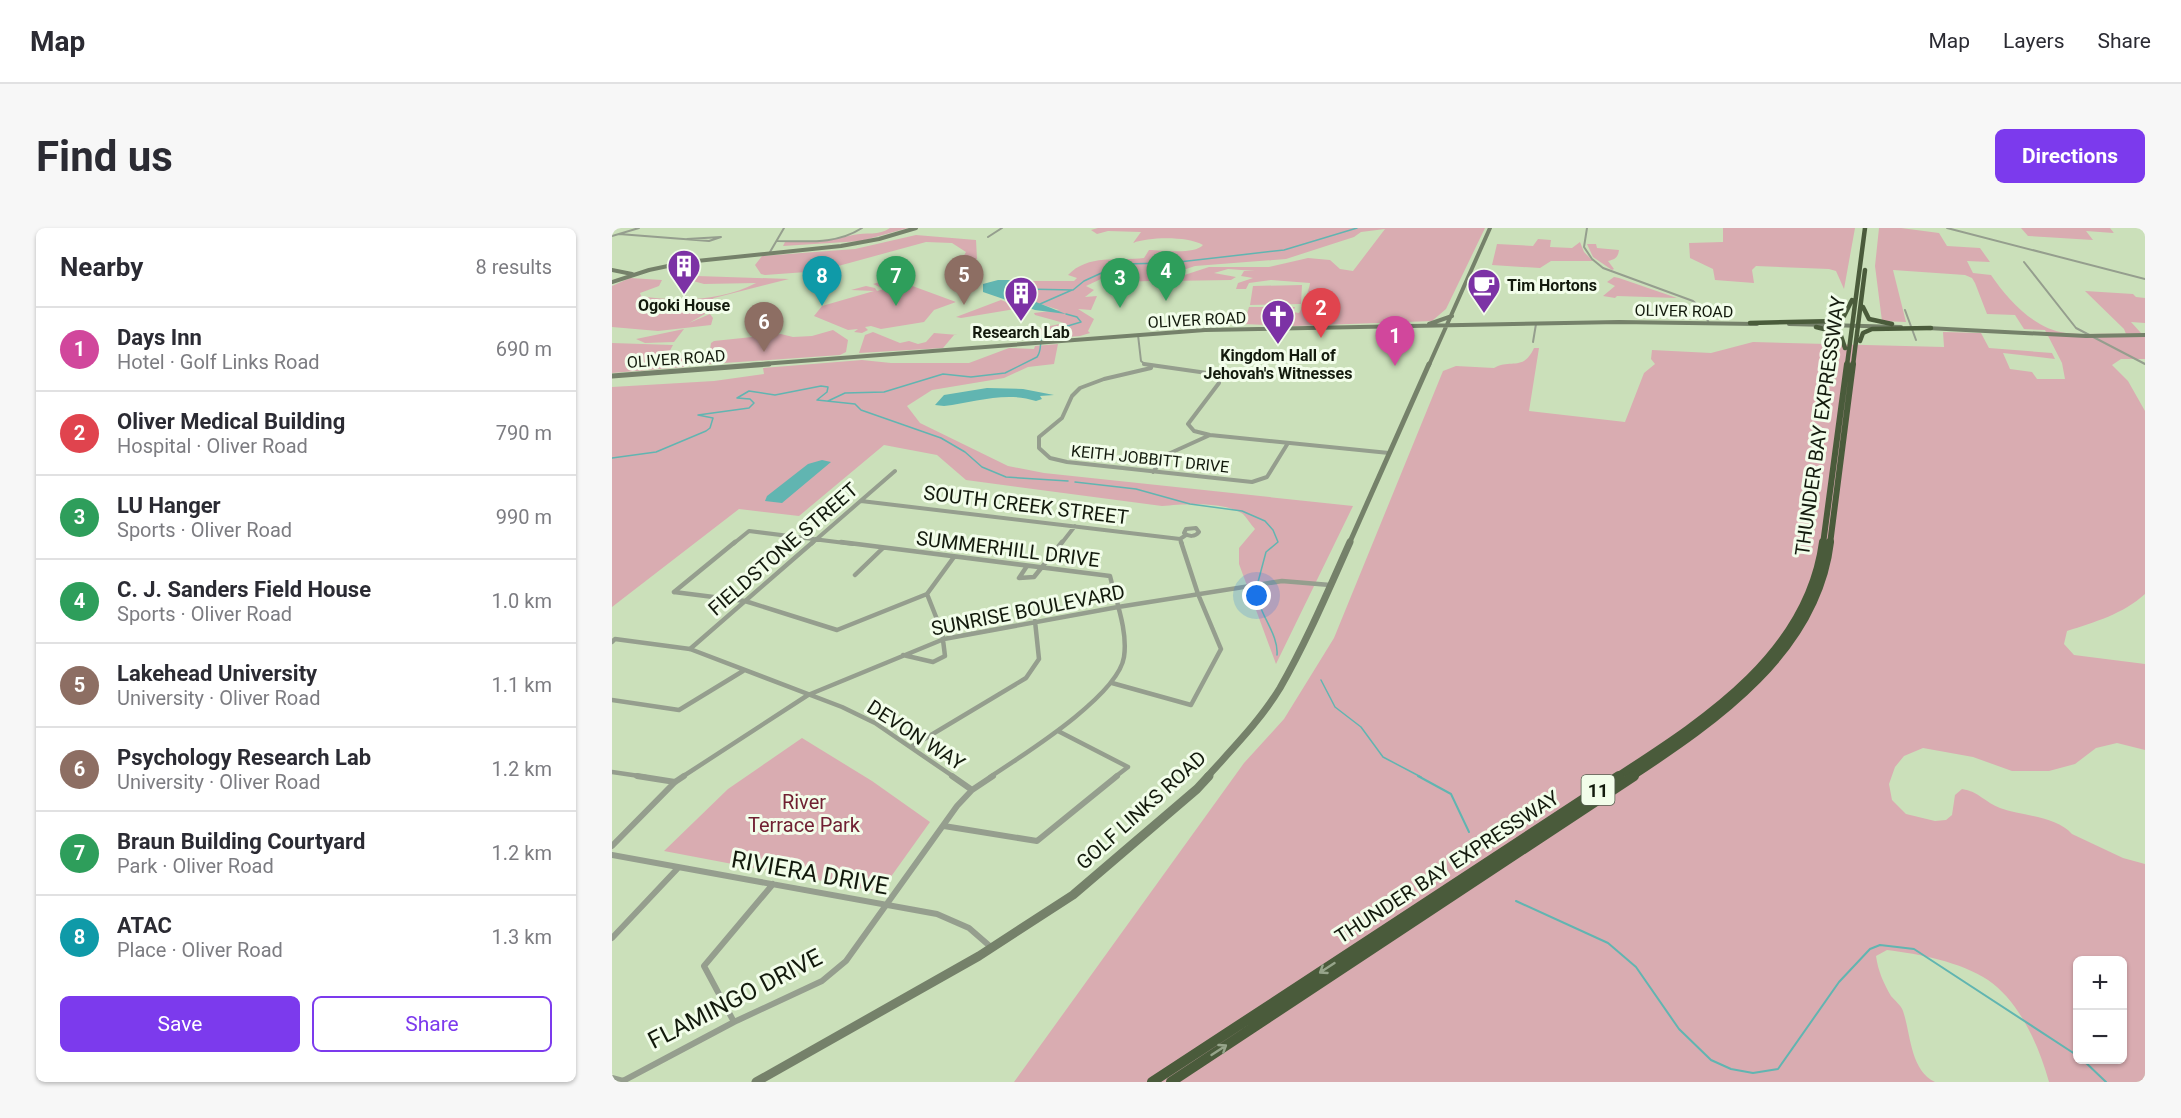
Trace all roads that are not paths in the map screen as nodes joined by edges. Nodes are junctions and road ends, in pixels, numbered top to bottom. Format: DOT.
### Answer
graph roads {
  1 [pos="639,228"];
  2 [pos="784,228"];
  3 [pos="862,228"];
  4 [pos="916,228"];
  5 [pos="1002,228"];
  6 [pos="1490,228"];
  7 [pos="1587,228"];
  8 [pos="1867,228"];
  9 [pos="1947,228"];
  10 [pos="619,234"];
  11 [pos="612,236"];
  12 [pos="988,237"];
  13 [pos="687,239"];
  14 [pos="777,241"];
  15 [pos="770,252"];
  16 [pos="2024,262"];
  17 [pos="612,270"];
  18 [pos="632,274"];
  19 [pos="2145,279"];
  20 [pos="612,282"];
  21 [pos="1862,294"];
  22 [pos="1855,295"];
  23 [pos="1905,310"];
  24 [pos="1452,316"];
  25 [pos="1709,323"];
  26 [pos="1750,323"];
  27 [pos="1536,324"];
  28 [pos="1851,325"];
  29 [pos="1447,326"];
  30 [pos="1476,326"];
  31 [pos="1858,326"];
  32 [pos="1418,327"];
  33 [pos="1912,327"];
  34 [pos="1931,328"];
  35 [pos="1138,335"];
  36 [pos="2145,335"];
  37 [pos="2086,336"];
  38 [pos="1442,339"];
  39 [pos="1916,340"];
  40 [pos="1533,342"];
  41 [pos="1851,358"];
  42 [pos="2145,364"];
  43 [pos="1151,368"];
  44 [pos="612,376"];
  45 [pos="1210,435"];
  46 [pos="1288,443"];
  47 [pos="1389,454"];
  48 [pos="896,471"];
  49 [pos="1153,472"];
  50 [pos="861,501"];
  51 [pos="1075,525"];
  52 [pos="1186,535"];
  53 [pos="1179,539"];
  54 [pos="815,540"];
  55 [pos="883,548"];
  56 [pos="954,557"];
  57 [pos="1027,566"];
  58 [pos="1041,567"];
  59 [pos="855,575"];
  60 [pos="1330,585"];
  61 [pos="927,594"];
  62 [pos="1198,594"];
  63 [pos="745,601"];
  64 [pos="1118,607"];
  65 [pos="1035,621"];
  66 [pos="944,639"];
  67 [pos="612,642"];
  68 [pos="690,649"];
  69 [pos="903,655"];
  70 [pos="743,670"];
  71 [pos="1112,683"];
  72 [pos="808,695"];
  73 [pos="612,700"];
  74 [pos="1058,731"];
  75 [pos="911,747"];
  76 [pos="612,772"];
  77 [pos="675,782"];
  78 [pos="972,790"];
  79 [pos="944,826"];
  80 [pos="612,846"];
  81 [pos="612,855"];
  82 [pos="678,868"];
  83 [pos="773,884"];
  84 [pos="887,906"];
  85 [pos="612,938"];
  86 [pos="992,948"];
  87 [pos="734,1022"];
  88 [pos="612,1078"];
  89 [pos="762,1081"];
  90 [pos="1152,1082"];
  91 [pos="1171,1082"];
  1 -- 10 [label="street"];
  2 -- 14 [label="street"];
  3 -- 14 [label="street"];
  4 -- 15 [label="main road"];
  5 -- 12 [label="street"];
  6 -- 24 [label="main road, GOLF LINKS ROAD"];
  7 -- 25 [label="street"];
  8 -- 21 [label="highway, THUNDER BAY EXPRESSWAY / 11"];
  8 -- 22 [label="highway, THUNDER BAY EXPRESSWAY / 11"];
  9 -- 19 [label="street"];
  10 -- 11 [label="street"];
  10 -- 13 [label="street"];
  13 -- 13 [label="street"];
  14 -- 15 [label="street"];
  15 -- 18 [label="main road"];
  16 -- 37 [label="street"];
  17 -- 18 [label="main road"];
  18 -- 20 [label="main road"];
  21 -- 31 [label="highway, THUNDER BAY EXPRESSWAY / 11"];
  21 -- 33 [label="highway"];
  22 -- 26 [label="highway"];
  22 -- 28 [label="highway, THUNDER BAY EXPRESSWAY / 11"];
  23 -- 33 [label="street"];
  24 -- 29 [label="main road, GOLF LINKS ROAD"];
  24 -- 30 [label="main road"];
  24 -- 32 [label="main road"];
  25 -- 26 [label="main road, OLIVER ROAD"];
  25 -- 27 [label="main road, OLIVER ROAD"];
  26 -- 28 [label="main road, OLIVER ROAD"];
  26 -- 41 [label="highway"];
  27 -- 30 [label="main road, OLIVER ROAD"];
  27 -- 40 [label="street"];
  28 -- 31 [label="main road, OLIVER ROAD"];
  28 -- 41 [label="highway, THUNDER BAY EXPRESSWAY / 11"];
  29 -- 30 [label="main road, OLIVER ROAD"];
  29 -- 32 [label="main road, OLIVER ROAD"];
  29 -- 38 [label="main road, GOLF LINKS ROAD"];
  31 -- 33 [label="main road, OLIVER ROAD"];
  31 -- 41 [label="highway, THUNDER BAY EXPRESSWAY / 11"];
  32 -- 35 [label="main road, OLIVER ROAD"];
  32 -- 38 [label="main road"];
  33 -- 34 [label="highway"];
  33 -- 39 [label="street"];
  33 -- 41 [label="highway"];
  34 -- 37 [label="main road"];
  35 -- 43 [label="street"];
  35 -- 44 [label="main road, OLIVER ROAD"];
  36 -- 37 [label="main road"];
  37 -- 42 [label="street"];
  38 -- 47 [label="main road, GOLF LINKS ROAD"];
  41 -- 90 [label="highway, THUNDER BAY EXPRESSWAY / 11, one-way"];
  91 -- 41 [label="highway, THUNDER BAY EXPRESSWAY / 11, one-way"];
  43 -- 45 [label="street"];
  43 -- 49 [label="street, KEITH JOBBITT DRIVE"];
  45 -- 46 [label="street"];
  45 -- 49 [label="street"];
  46 -- 47 [label="street"];
  46 -- 49 [label="street, KEITH JOBBITT DRIVE"];
  47 -- 60 [label="main road, GOLF LINKS ROAD"];
  48 -- 50 [label="street, FIELDSTONE STREET"];
  50 -- 51 [label="street, SOUTH CREEK STREET"];
  50 -- 54 [label="street, FIELDSTONE STREET"];
  51 -- 53 [label="street, SOUTH CREEK STREET"];
  51 -- 58 [label="street"];
  52 -- 53 [label="street"];
  53 -- 62 [label="street"];
  54 -- 55 [label="street, SUMMERHILL DRIVE"];
  54 -- 63 [label="street, FIELDSTONE STREET"];
  54 -- 63 [label="street, SUMMERHILL DRIVE"];
  55 -- 56 [label="street, SUMMERHILL DRIVE"];
  55 -- 59 [label="street"];
  56 -- 57 [label="street, SUMMERHILL DRIVE"];
  56 -- 61 [label="street"];
  57 -- 58 [label="street, SUMMERHILL DRIVE"];
  57 -- 58 [label="street"];
  58 -- 64 [label="street, SUMMERHILL DRIVE"];
  60 -- 62 [label="street, SUNRISE BOULEVARD"];
  60 -- 86 [label="main road, GOLF LINKS ROAD"];
  61 -- 63 [label="street"];
  61 -- 66 [label="street"];
  62 -- 64 [label="street, SUNRISE BOULEVARD"];
  62 -- 71 [label="street"];
  63 -- 68 [label="street, FIELDSTONE STREET"];
  64 -- 65 [label="street, SUNRISE BOULEVARD"];
  64 -- 71 [label="street, SUMMERHILL DRIVE"];
  65 -- 66 [label="street, SUNRISE BOULEVARD"];
  65 -- 75 [label="street"];
  66 -- 69 [label="street, SUNRISE BOULEVARD"];
  66 -- 69 [label="street"];
  67 -- 68 [label="street, DEVON WAY"];
  68 -- 70 [label="street, DEVON WAY"];
  69 -- 72 [label="street, SUNRISE BOULEVARD"];
  70 -- 72 [label="street, DEVON WAY"];
  70 -- 73 [label="street"];
  71 -- 74 [label="street, SUMMERHILL DRIVE"];
  72 -- 75 [label="street, DEVON WAY"];
  72 -- 77 [label="street, SUNRISE BOULEVARD"];
  74 -- 78 [label="street, SUMMERHILL DRIVE"];
  74 -- 79 [label="street"];
  75 -- 78 [label="street, DEVON WAY"];
  76 -- 77 [label="street"];
  77 -- 80 [label="street, SUNRISE BOULEVARD"];
  78 -- 79 [label="street, SUMMERHILL DRIVE"];
  79 -- 84 [label="street, SUMMERHILL DRIVE"];
  81 -- 82 [label="street, RIVIERA DRIVE"];
  82 -- 83 [label="street, RIVIERA DRIVE"];
  82 -- 85 [label="street"];
  83 -- 84 [label="street, RIVIERA DRIVE"];
  83 -- 87 [label="street"];
  84 -- 86 [label="street, RIVIERA DRIVE"];
  84 -- 87 [label="street, FLAMINGO DRIVE"];
  86 -- 89 [label="main road, GOLF LINKS ROAD"];
  87 -- 88 [label="street, FLAMINGO DRIVE"];
}
